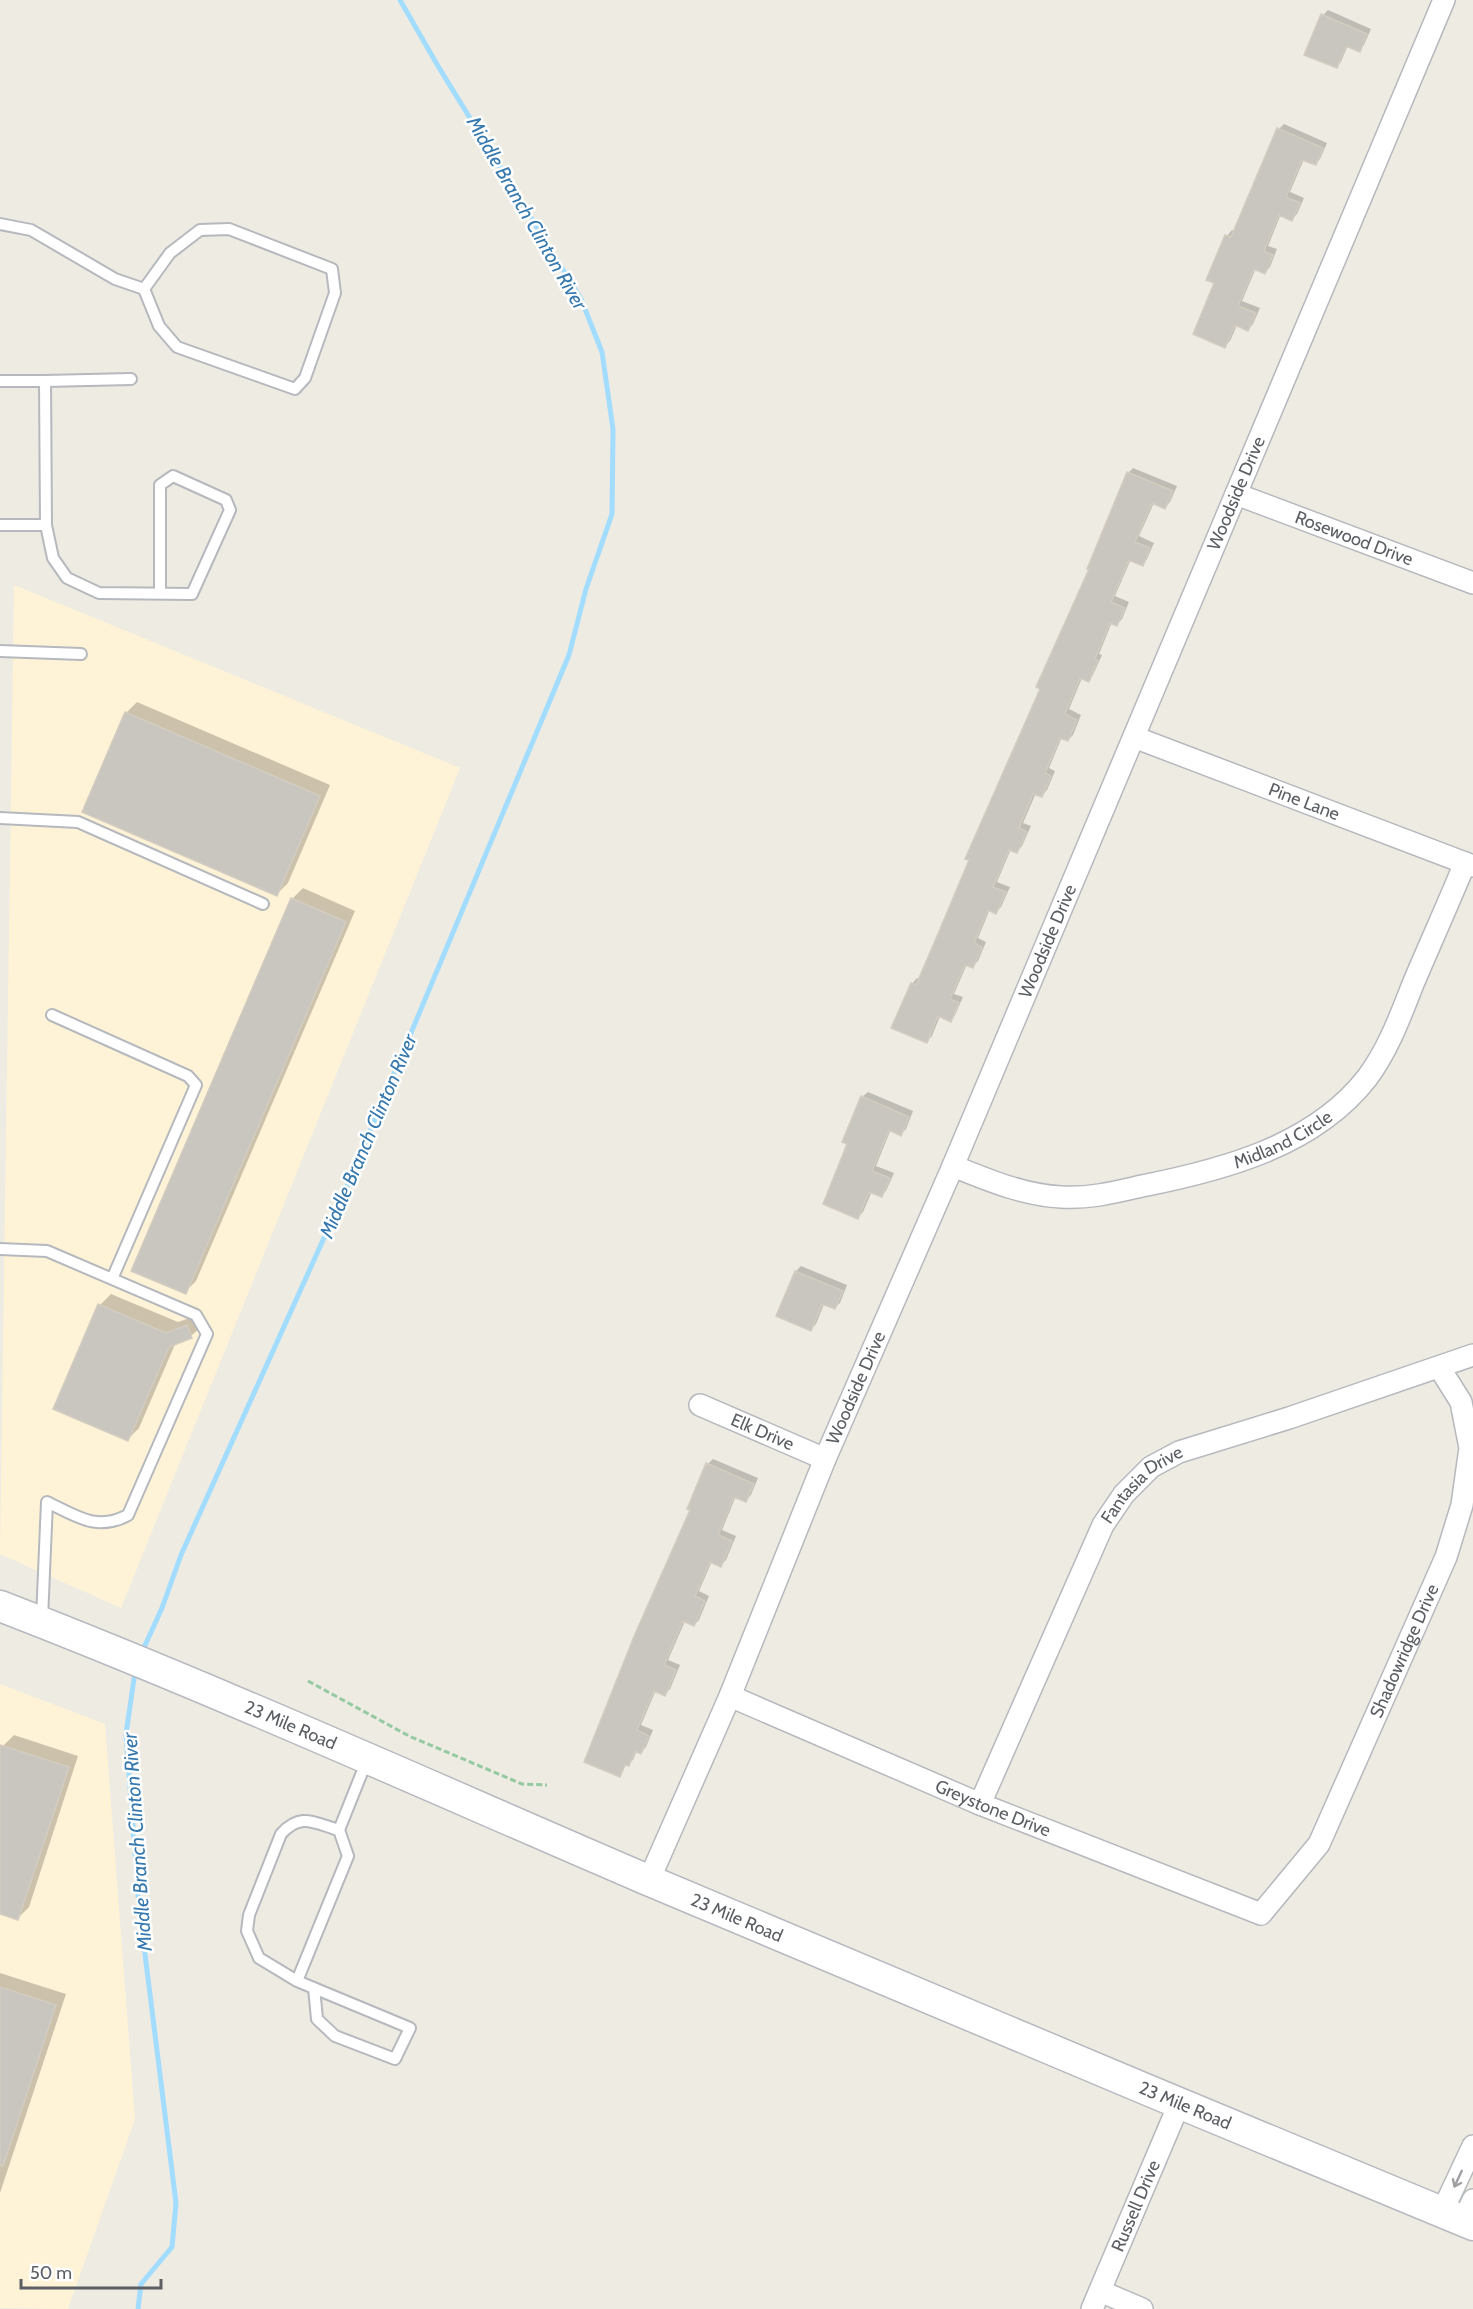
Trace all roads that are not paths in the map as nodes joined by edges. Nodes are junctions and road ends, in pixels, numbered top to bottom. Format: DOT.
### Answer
graph roads {
  1 [pos="1444,0"];
  2 [pos="0,224"];
  3 [pos="144,289"];
  4 [pos="131,379"];
  5 [pos="0,381"];
  6 [pos="45,381"];
  7 [pos="1236,494"];
  8 [pos="0,525"];
  9 [pos="46,525"];
  10 [pos="1473,583"];
  11 [pos="160,593"];
  12 [pos="0,651"];
  13 [pos="81,654"];
  14 [pos="1134,737"];
  15 [pos="0,818"];
  16 [pos="1469,865"];
  17 [pos="263,904"];
  18 [pos="52,1015"];
  19 [pos="953,1166"];
  20 [pos="0,1249"];
  21 [pos="112,1279"];
  22 [pos="1473,1355"];
  23 [pos="1439,1367"];
  24 [pos="700,1405"];
  25 [pos="825,1459"];
  26 [pos="0,1606"];
  27 [pos="42,1622"];
  28 [pos="730,1696"];
  29 [pos="367,1760"];
  30 [pos="980,1804"];
  31 [pos="339,1830"];
  32 [pos="649,1880"];
  33 [pos="1261,1914"];
  34 [pos="297,1981"];
  35 [pos="314,1988"];
  36 [pos="1180,2102"];
  37 [pos="1473,2146"];
  38 [pos="1463,2214"];
  39 [pos="1096,2300"];
  40 [pos="1142,2309"];
  1 -- 7 [label="street, Woodside Drive"];
  2 -- 3 [label="lane"];
  3 -- 3 [label="lane"];
  4 -- 6 [label="lane"];
  5 -- 6 [label="lane"];
  6 -- 9 [label="lane"];
  7 -- 10 [label="street, Rosewood Drive"];
  7 -- 14 [label="street, Woodside Drive"];
  8 -- 9 [label="lane"];
  9 -- 11 [label="lane"];
  11 -- 11 [label="lane"];
  12 -- 13 [label="lane"];
  14 -- 16 [label="street, Pine Lane"];
  14 -- 19 [label="street, Woodside Drive"];
  15 -- 17 [label="lane"];
  16 -- 19 [label="street, Midland Circle"];
  18 -- 21 [label="lane"];
  19 -- 25 [label="street, Woodside Drive"];
  20 -- 21 [label="lane"];
  21 -- 27 [label="lane"];
  22 -- 23 [label="street, Fantasia Drive"];
  23 -- 30 [label="street, Fantasia Drive"];
  23 -- 33 [label="street, Shadowridge Drive"];
  24 -- 25 [label="street, Elk Drive"];
  25 -- 28 [label="street, Woodside Drive"];
  26 -- 27 [label="main road, 23 Mile Road"];
  27 -- 29 [label="main road, 23 Mile Road"];
  28 -- 30 [label="street, Greystone Drive"];
  28 -- 32 [label="street, Woodside Drive"];
  29 -- 31 [label="lane"];
  29 -- 32 [label="main road, 23 Mile Road"];
  30 -- 33 [label="street, Greystone Drive"];
  31 -- 34 [label="lane"];
  31 -- 34 [label="lane"];
  32 -- 36 [label="main road, 23 Mile Road"];
  34 -- 35 [label="lane"];
  35 -- 35 [label="lane"];
  36 -- 38 [label="main road, 23 Mile Road"];
  36 -- 39 [label="street, Russell Drive"];
  37 -- 38 [label="street, one-way"];
  39 -- 40 [label="street"];
}
